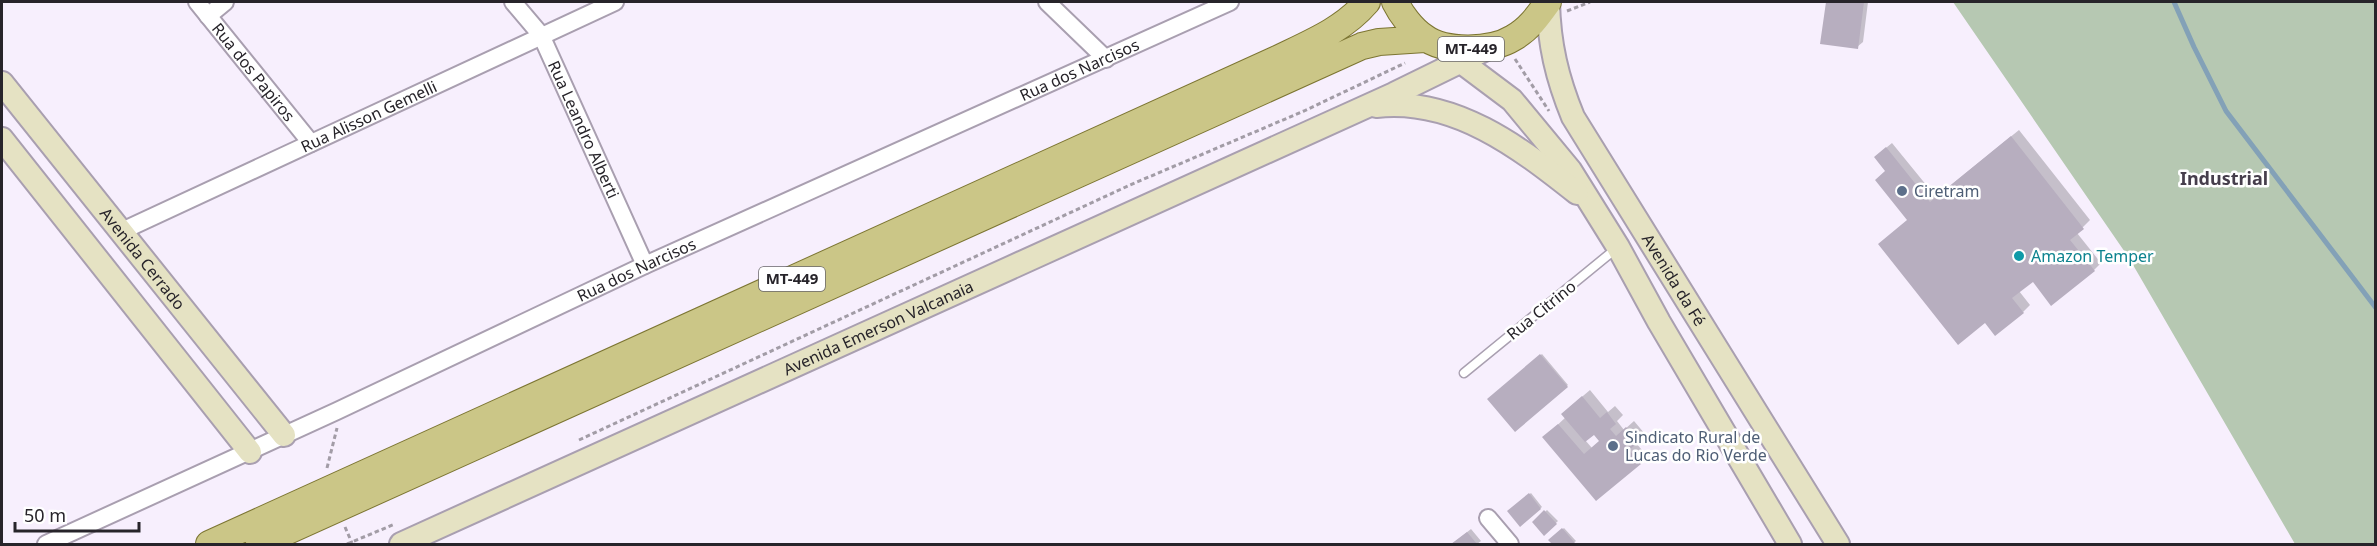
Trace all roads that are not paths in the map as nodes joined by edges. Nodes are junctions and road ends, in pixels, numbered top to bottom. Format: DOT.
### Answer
graph roads {
  1 [pos="197,2"];
  2 [pos="225,2"];
  3 [pos="513,2"];
  4 [pos="615,2"];
  5 [pos="1047,2"];
  6 [pos="1230,2"];
  7 [pos="1367,2"];
  8 [pos="1395,2"];
  9 [pos="1548,2"];
  10 [pos="208,16"];
  11 [pos="541,35"];
  12 [pos="1431,41"];
  13 [pos="1488,48"];
  14 [pos="1106,59"];
  15 [pos="1461,62"];
  16 [pos="2,83"];
  17 [pos="1354,111"];
  18 [pos="2,140"];
  19 [pos="311,143"];
  20 [pos="1594,207"];
  21 [pos="122,231"];
  22 [pos="1618,247"];
  23 [pos="645,265"];
  24 [pos="1464,373"];
  25 [pos="284,435"];
  26 [pos="250,452"];
  27 [pos="1808,498"];
  28 [pos="1488,518"];
  29 [pos="1776,519"];
  30 [pos="398,534"];
  31 [pos="289,537"];
  32 [pos="46,544"];
  33 [pos="208,544"];
  34 [pos="259,544"];
  35 [pos="1510,544"];
  36 [pos="1790,544"];
  37 [pos="1838,544"];
  1 -- 10 [label="street, Rua dos Papiros"];
  2 -- 10 [label="street"];
  3 -- 11 [label="street, Rua Leandro Alberti"];
  4 -- 11 [label="street, Rua Alisson Gemelli"];
  5 -- 14 [label="street"];
  6 -- 14 [label="street, Rua dos Narcisos"];
  7 -- 33 [label="main road, MT-449"];
  8 -- 12 [label="main road, MT-449"];
  9 -- 13 [label="main road, MT-449"];
  9 -- 27 [label="street, Avenida da Fé"];
  10 -- 19 [label="street, Rua dos Papiros"];
  11 -- 19 [label="street, Rua Alisson Gemelli"];
  11 -- 23 [label="street, Rua Leandro Alberti"];
  12 -- 13 [label="main road, MT-449"];
  12 -- 15 [label="street, Avenida da Fé"];
  12 -- 31 [label="main road, MT-449"];
  13 -- 15 [label="street"];
  14 -- 23 [label="street, Rua dos Narcisos"];
  15 -- 17 [label="street"];
  15 -- 20 [label="street, Avenida da Fé"];
  16 -- 21 [label="street, Avenida Cerrado"];
  17 -- 20 [label="street"];
  17 -- 30 [label="street, Avenida Emerson Valcanaia"];
  18 -- 26 [label="street"];
  19 -- 21 [label="street, Rua Alisson Gemelli"];
  20 -- 22 [label="street, Avenida da Fé"];
  21 -- 25 [label="street, Avenida Cerrado"];
  22 -- 24 [label="lane, Rua Citrino"];
  22 -- 29 [label="street, Avenida da Fé"];
  23 -- 25 [label="street, Rua dos Narcisos"];
  25 -- 26 [label="street, Rua dos Narcisos"];
  26 -- 32 [label="street, Rua dos Narcisos"];
  27 -- 29 [label="street"];
  27 -- 37 [label="street, Avenida da Fé"];
  28 -- 35 [label="street"];
  29 -- 36 [label="street, Avenida da Fé"];
  31 -- 34 [label="main road, MT-449"];
}
